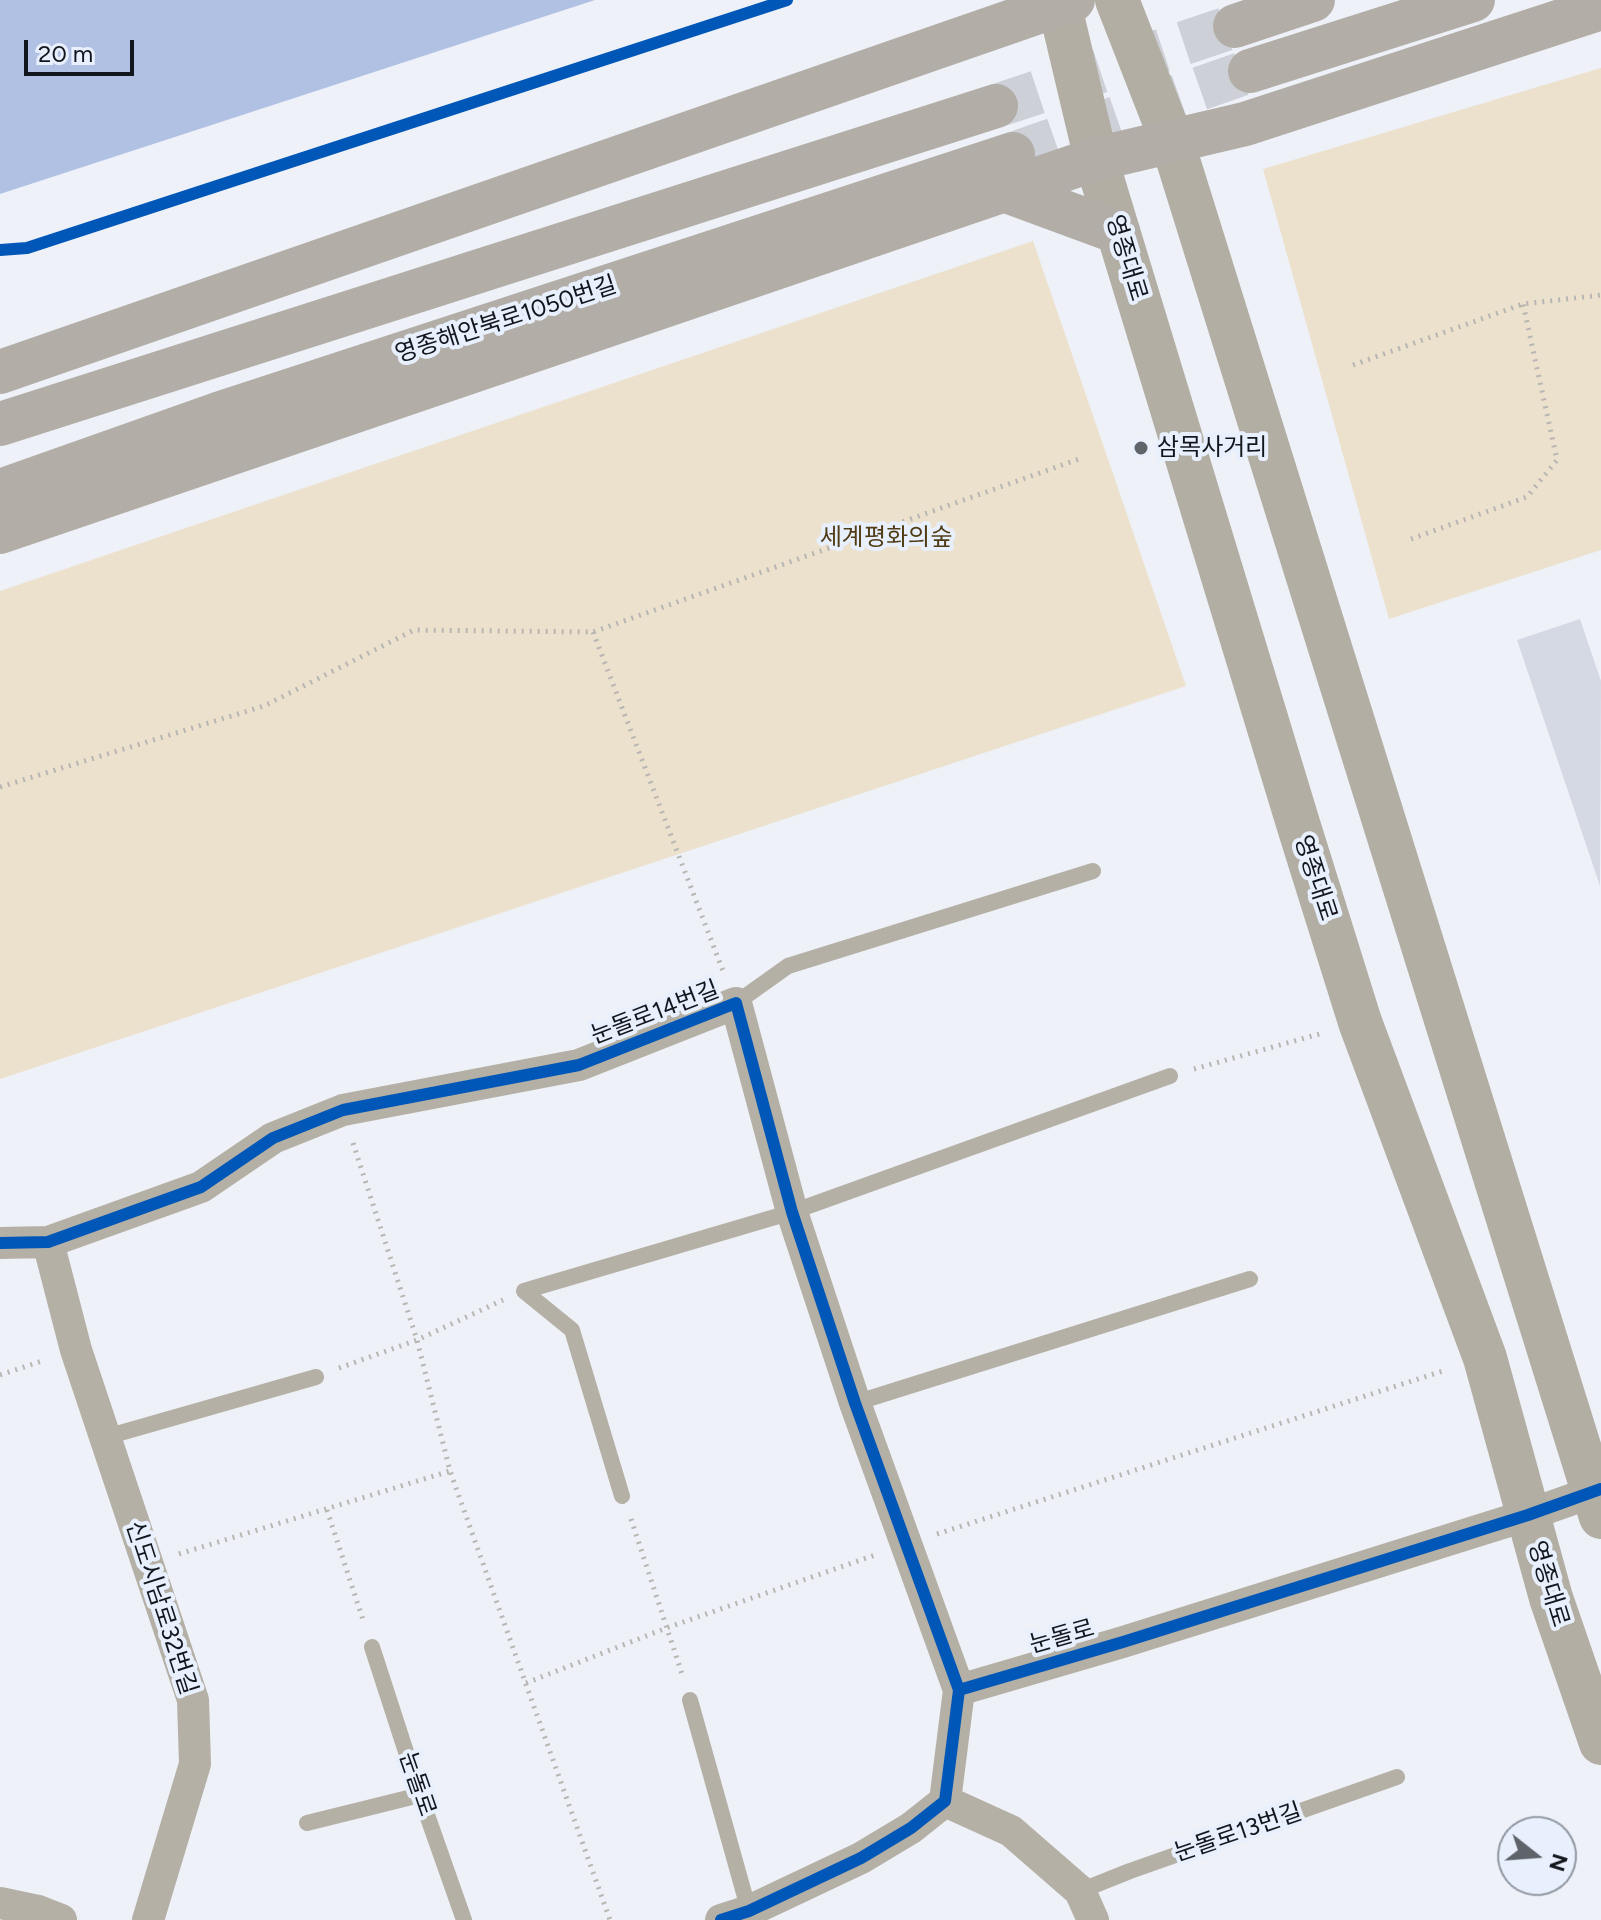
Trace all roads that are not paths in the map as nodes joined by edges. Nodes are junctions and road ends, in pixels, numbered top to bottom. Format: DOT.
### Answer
graph roads {
  1 [pos="1117,0"];
  2 [pos="1313,0"];
  3 [pos="1473,0"];
  4 [pos="1064,1"];
  5 [pos="1601,8"];
  6 [pos="1235,26"];
  7 [pos="1250,71"];
  8 [pos="996,106"];
  9 [pos="1172,141"];
  10 [pos="1096,159"];
  11 [pos="1009,172"];
  12 [pos="1118,232"];
  13 [pos="0,372"];
  14 [pos="0,424"];
  15 [pos="0,491"];
  16 [pos="0,532"];
  17 [pos="1093,871"];
  18 [pos="736,1003"];
  19 [pos="1170,1076"];
  20 [pos="792,1212"];
  21 [pos="48,1242"];
  22 [pos="0,1243"];
  23 [pos="1250,1279"];
  24 [pos="316,1377"];
  25 [pos="855,1403"];
  26 [pos="106,1437"];
  27 [pos="622,1496"];
  28 [pos="1598,1499"];
  29 [pos="1528,1515"];
  30 [pos="372,1647"];
  31 [pos="959,1690"];
  32 [pos="690,1700"];
  33 [pos="1601,1743"];
  34 [pos="1397,1777"];
  35 [pos="420,1795"];
  36 [pos="945,1801"];
  37 [pos="307,1823"];
  38 [pos="1080,1891"];
  39 [pos="0,1903"];
  40 [pos="735,1916"];
  41 [pos="61,1920"];
  42 [pos="148,1920"];
  43 [pos="464,1920"];
  44 [pos="1093,1920"];
  1 -- 9 [label="main road"];
  2 -- 6 [label="highway"];
  3 -- 7 [label="highway"];
  4 -- 10 [label="main road, 영종대로"];
  4 -- 13 [label="highway"];
  5 -- 9 [label="highway"];
  8 -- 14 [label="highway"];
  9 -- 10 [label="highway"];
  9 -- 28 [label="main road"];
  10 -- 11 [label="highway"];
  10 -- 12 [label="main road, 영종대로"];
  11 -- 12 [label="highway"];
  11 -- 15 [label="highway, 영종해안북로1050번길"];
  11 -- 16 [label="highway"];
  12 -- 29 [label="main road, 영종대로"];
  17 -- 18 [label="lane, 눈돌로14번길"];
  18 -- 20 [label="street, 눈돌로14번길"];
  18 -- 21 [label="street, 눈돌로14번길"];
  19 -- 20 [label="lane"];
  20 -- 25 [label="street, 눈돌로14번길"];
  20 -- 27 [label="lane"];
  21 -- 22 [label="street, 눈돌로14번길"];
  21 -- 26 [label="street, 신도시남로32번길"];
  23 -- 25 [label="lane"];
  24 -- 26 [label="lane"];
  25 -- 31 [label="street, 눈돌로14번길"];
  26 -- 42 [label="street, 신도시남로32번길"];
  28 -- 29 [label="street, 눈돌로"];
  29 -- 31 [label="street, 눈돌로"];
  29 -- 33 [label="main road, 영종대로"];
  30 -- 35 [label="lane, 눈돌로"];
  31 -- 36 [label="street"];
  32 -- 40 [label="lane"];
  34 -- 38 [label="lane, 눈돌로13번길"];
  35 -- 37 [label="lane"];
  35 -- 43 [label="lane, 눈돌로"];
  36 -- 38 [label="street"];
  36 -- 40 [label="street"];
  38 -- 44 [label="street"];
  39 -- 41 [label="street"];
}
